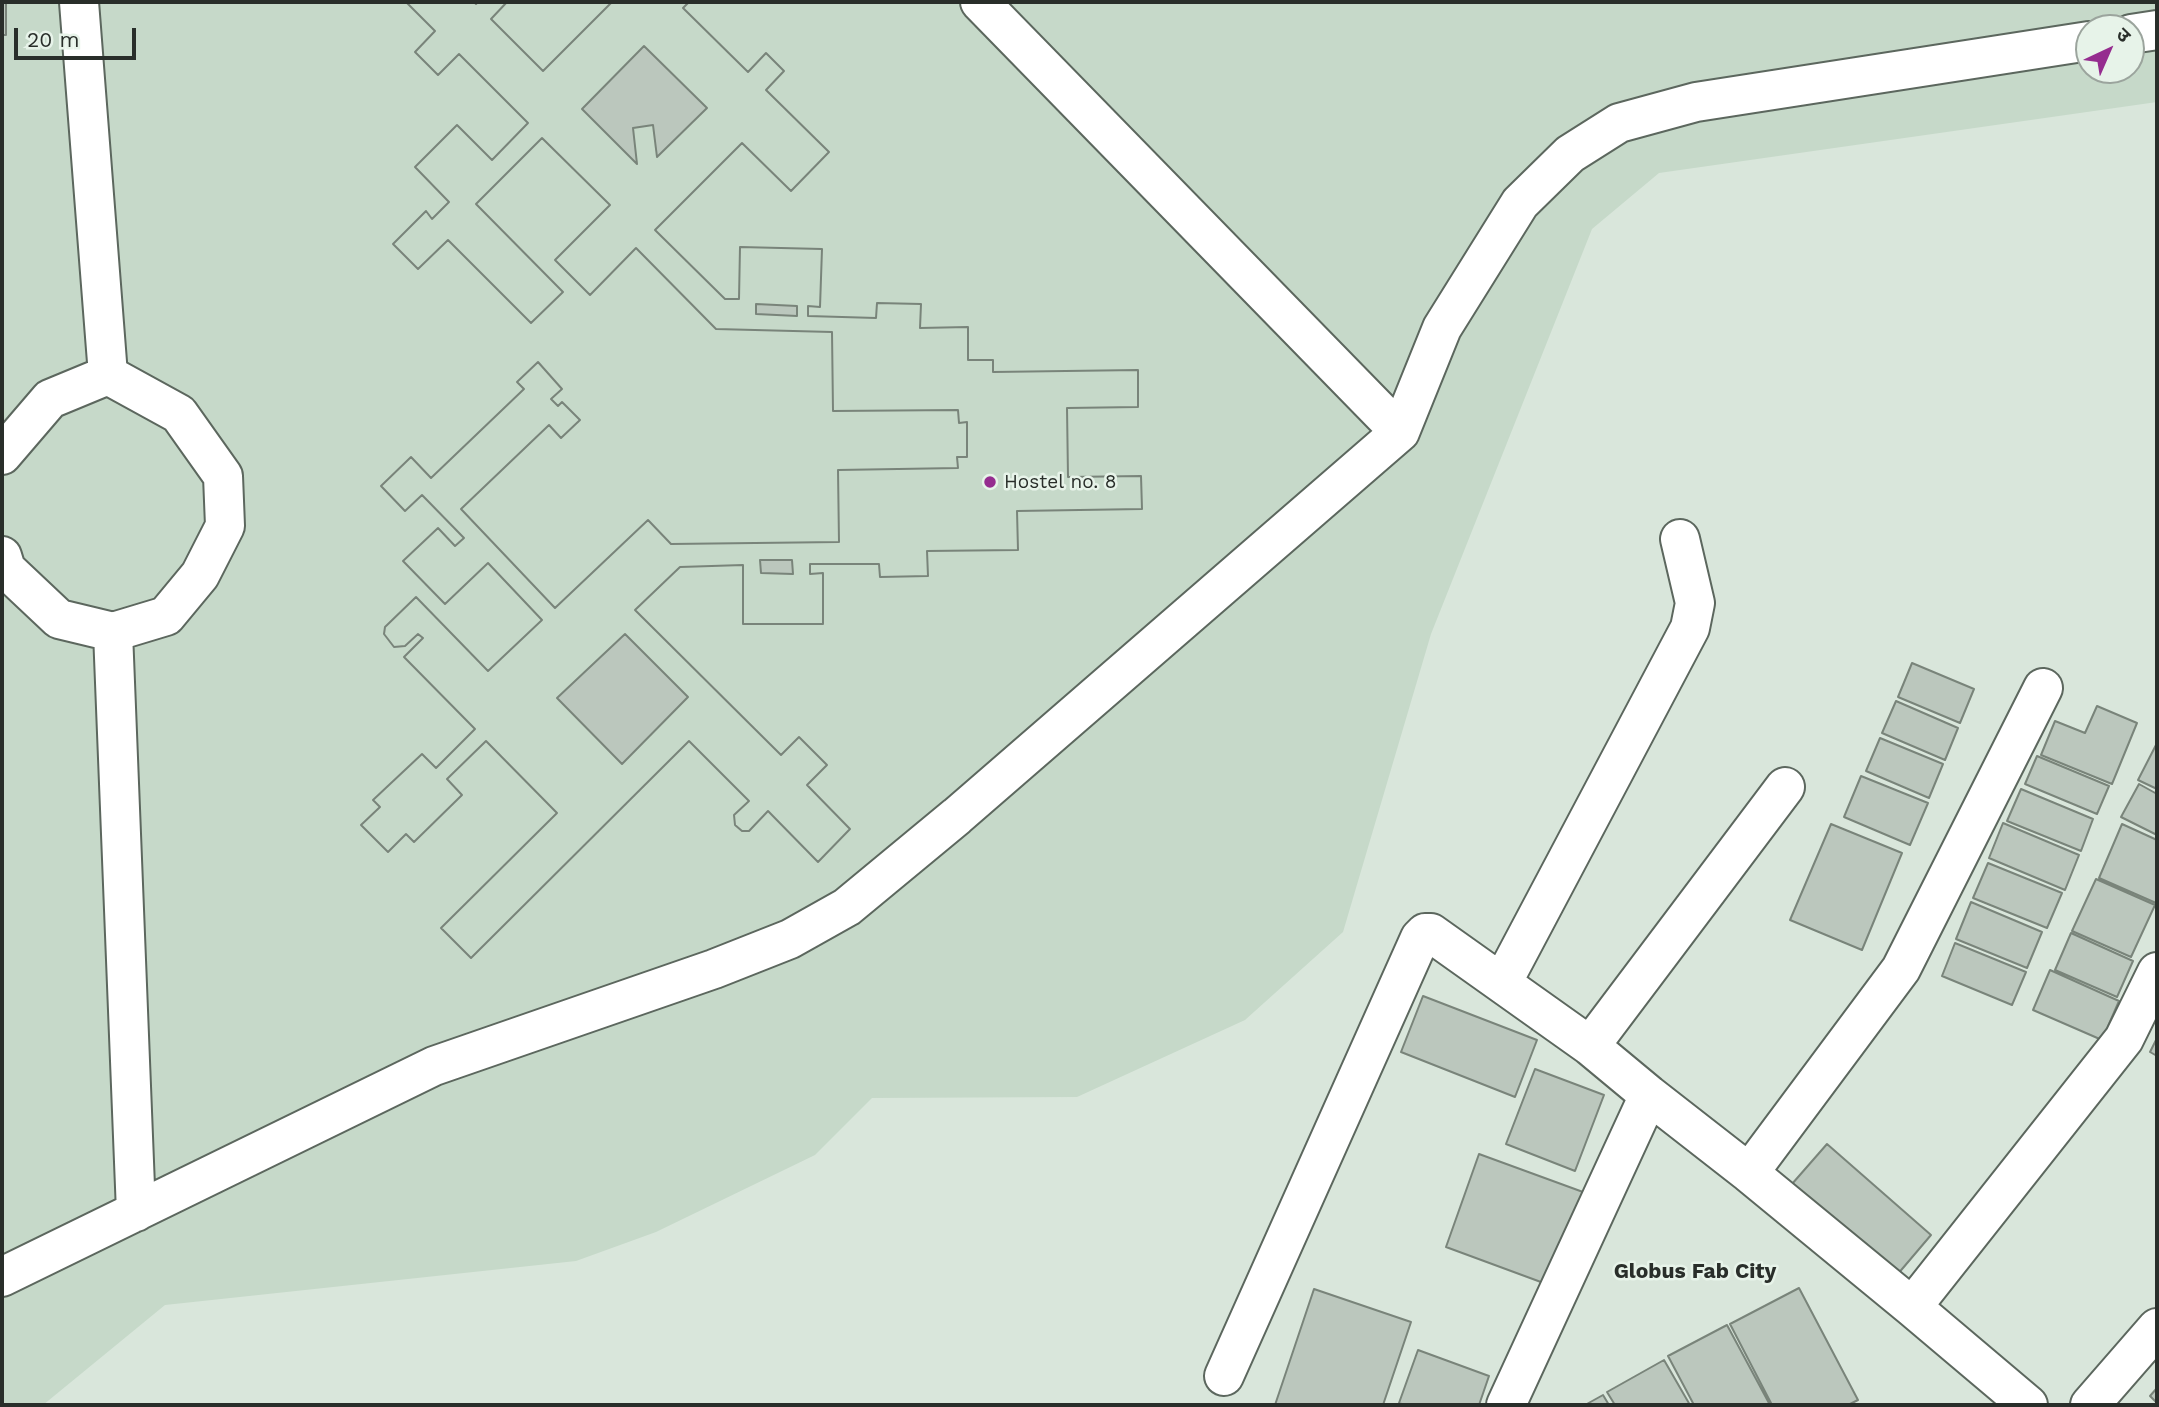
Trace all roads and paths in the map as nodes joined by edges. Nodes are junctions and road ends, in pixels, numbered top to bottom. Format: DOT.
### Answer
graph roads {
  1 [pos="79,2"];
  2 [pos="980,2"];
  3 [pos="2075,43"];
  4 [pos="107,375"];
  5 [pos="1400,432"];
  6 [pos="2,455"];
  7 [pos="1680,539"];
  8 [pos="2,556"];
  9 [pos="113,632"];
  10 [pos="2043,688"];
  11 [pos="1785,787"];
  12 [pos="2157,972"];
  13 [pos="1502,984"];
  14 [pos="1590,1046"];
  15 [pos="1649,1095"];
  16 [pos="1749,1173"];
  17 [pos="136,1212"];
  18 [pos="2,1277"];
  19 [pos="1912,1307"];
  20 [pos="2157,1328"];
  21 [pos="1957,1345"];
  22 [pos="1224,1376"];
  23 [pos="1506,1405"];
  24 [pos="1986,1405"];
  25 [pos="2028,1405"];
  26 [pos="2090,1405"];
  1 -- 4 [label="street"];
  2 -- 5 [label="street"];
  3 -- 5 [label="street"];
  4 -- 6 [label="street"];
  4 -- 9 [label="street"];
  5 -- 17 [label="street"];
  7 -- 13 [label="street"];
  8 -- 9 [label="street"];
  9 -- 17 [label="street"];
  10 -- 16 [label="street"];
  11 -- 14 [label="street"];
  12 -- 19 [label="street"];
  13 -- 14 [label="street"];
  13 -- 22 [label="street"];
  14 -- 15 [label="street"];
  15 -- 16 [label="street"];
  15 -- 23 [label="street"];
  16 -- 19 [label="street"];
  17 -- 18 [label="street"];
  19 -- 21 [label="street"];
  20 -- 26 [label="street"];
  21 -- 24 [label="street"];
  21 -- 25 [label="street"];
}
